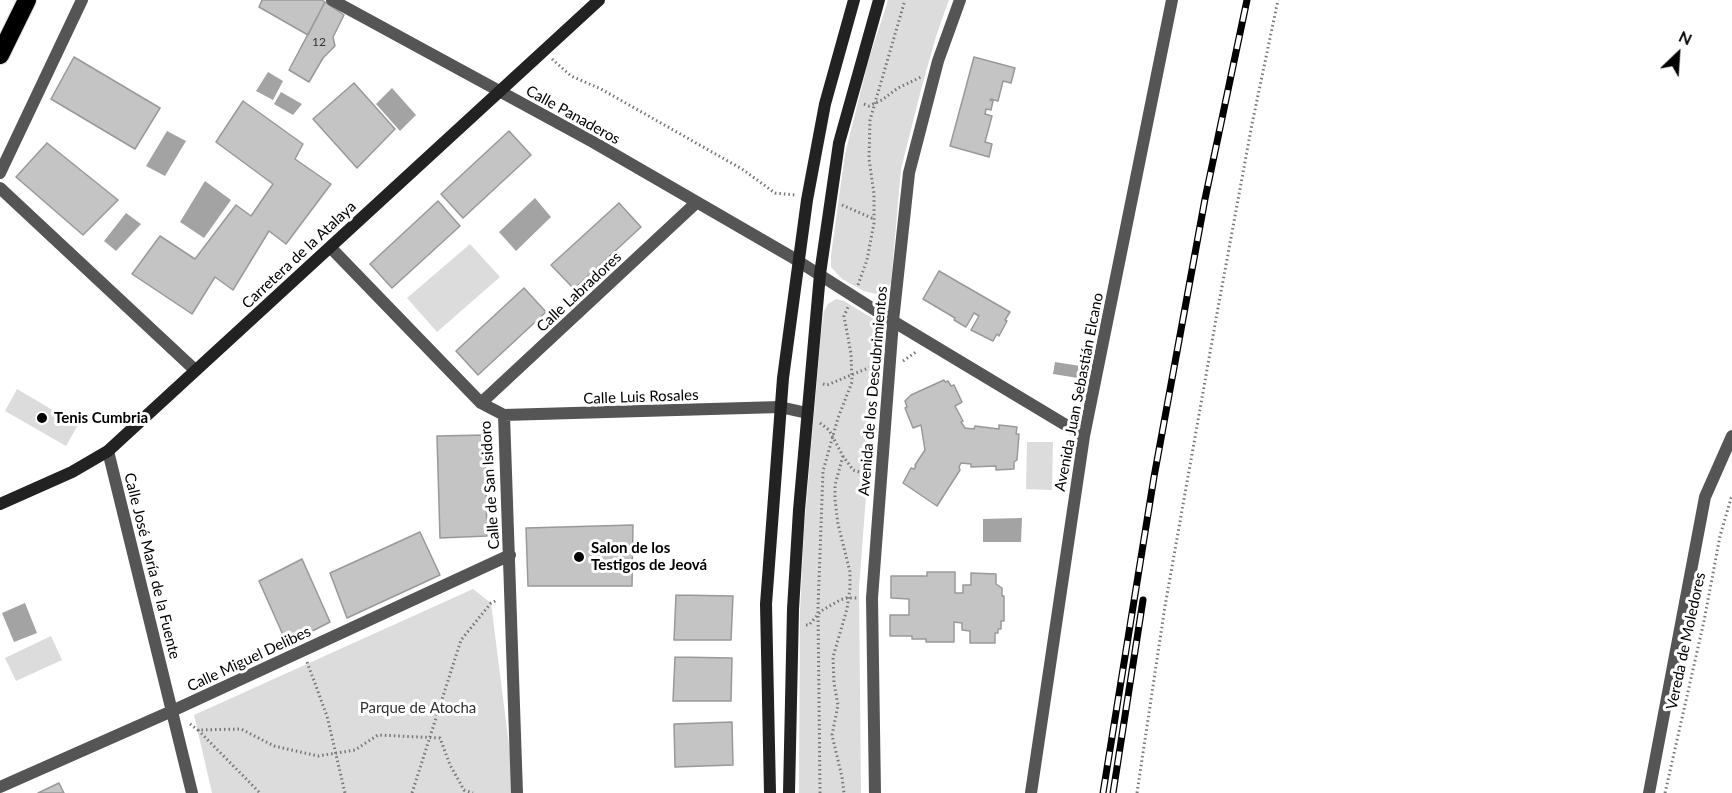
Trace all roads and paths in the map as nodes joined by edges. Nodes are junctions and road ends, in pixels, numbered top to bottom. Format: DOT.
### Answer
graph roads {
  1 [pos="13,0"];
  2 [pos="27,0"];
  3 [pos="82,0"];
  4 [pos="332,0"];
  5 [pos="599,0"];
  6 [pos="854,0"];
  7 [pos="879,0"];
  8 [pos="905,0"];
  9 [pos="960,0"];
  10 [pos="1172,0"];
  11 [pos="1278,0"];
  12 [pos="0,26"];
  13 [pos="545,52"];
  14 [pos="0,55"];
  15 [pos="933,81"];
  16 [pos="500,92"];
  17 [pos="851,100"];
  18 [pos="874,104"];
  19 [pos="0,173"];
  20 [pos="0,188"];
  21 [pos="808,196"];
  22 [pos="831,200"];
  23 [pos="697,202"];
  24 [pos="874,219"];
  25 [pos="330,248"];
  26 [pos="798,261"];
  27 [pos="820,274"];
  28 [pos="854,297"];
  29 [pos="893,321"];
  30 [pos="195,370"];
  31 [pos="481,403"];
  32 [pos="780,407"];
  33 [pos="504,415"];
  34 [pos="806,417"];
  35 [pos="1084,436"];
  36 [pos="1732,436"];
  37 [pos="833,438"];
  38 [pos="108,451"];
  39 [pos="843,456"];
  40 [pos="881,477"];
  41 [pos="1732,495"];
  42 [pos="0,504"];
  43 [pos="510,555"];
  44 [pos="511,595"];
  45 [pos="872,597"];
  46 [pos="849,598"];
  47 [pos="818,615"];
  48 [pos="792,624"];
  49 [pos="306,661"];
  50 [pos="172,711"];
  51 [pos="198,730"];
  52 [pos="430,737"];
  53 [pos="336,753"];
  54 [pos="0,787"];
  55 [pos="464,792"];
  56 [pos="192,793"];
  57 [pos="260,793"];
  58 [pos="345,793"];
  59 [pos="412,793"];
  60 [pos="472,793"];
  61 [pos="517,793"];
  62 [pos="770,793"];
  63 [pos="789,793"];
  64 [pos="820,793"];
  65 [pos="844,793"];
  66 [pos="874,793"];
  67 [pos="1032,793"];
  68 [pos="1137,793"];
  69 [pos="1649,793"];
  70 [pos="1665,793"];
  1 -- 12 [label="highway"];
  2 -- 14 [label="highway"];
  3 -- 19 [label="street"];
  4 -- 16 [label="street, Calle Panaderos"];
  5 -- 13 [label="street, Carretera de la Atalaya"];
  6 -- 21 [label="street"];
  7 -- 17 [label="street"];
  8 -- 18 [label="path"];
  9 -- 15 [label="street, Avenida de los Descubrimientos"];
  10 -- 35 [label="street, Avenida Juan Sebastián Elcano"];
  11 -- 68 [label="path"];
  13 -- 16 [label="street, Carretera de la Atalaya"];
  13 -- 21 [label="path"];
  15 -- 18 [label="path"];
  15 -- 29 [label="street, Avenida de los Descubrimientos"];
  16 -- 23 [label="street, Calle Panaderos"];
  16 -- 25 [label="street, Carretera de la Atalaya"];
  17 -- 18 [label="path"];
  17 -- 22 [label="street"];
  18 -- 24 [label="path"];
  20 -- 30 [label="street"];
  21 -- 26 [label="street"];
  22 -- 24 [label="path"];
  22 -- 27 [label="street"];
  23 -- 26 [label="street, Calle Panaderos"];
  23 -- 31 [label="street, Calle Labradores"];
  24 -- 28 [label="path"];
  25 -- 30 [label="street, Carretera de la Atalaya"];
  25 -- 31 [label="street, Calle de San Isidoro"];
  26 -- 27 [label="street, Calle Panaderos"];
  26 -- 32 [label="street"];
  27 -- 28 [label="street, Calle Panaderos"];
  27 -- 34 [label="street"];
  28 -- 29 [label="street, Calle Panaderos"];
  28 -- 37 [label="path"];
  29 -- 35 [label="street, Calle Panaderos"];
  29 -- 40 [label="street, Avenida de los Descubrimientos"];
  30 -- 38 [label="street, Carretera de la Atalaya"];
  31 -- 33 [label="street, Calle de San Isidoro"];
  32 -- 33 [label="street, Calle Luis Rosales"];
  32 -- 34 [label="street, Calle Luis Rosales"];
  32 -- 62 [label="street"];
  33 -- 43 [label="street, Calle de San Isidoro"];
  34 -- 37 [label="path"];
  34 -- 48 [label="street"];
  35 -- 67 [label="street, Avenida Juan Sebastián Elcano"];
  36 -- 69 [label="street"];
  37 -- 39 [label="path"];
  37 -- 47 [label="path"];
  38 -- 42 [label="street, Carretera de la Atalaya"];
  38 -- 50 [label="street, Calle José María de la Fuente"];
  39 -- 40 [label="path"];
  39 -- 46 [label="path"];
  40 -- 45 [label="street, Avenida de los Descubrimientos"];
  41 -- 70 [label="path, Vereda de Moledores"];
  43 -- 44 [label="street, Calle de San Isidoro"];
  43 -- 50 [label="street, Calle Miguel Delibes"];
  44 -- 52 [label="path"];
  44 -- 61 [label="street, Calle de San Isidoro"];
  45 -- 46 [label="path"];
  45 -- 66 [label="street, Avenida de los Descubrimientos"];
  46 -- 47 [label="path"];
  46 -- 65 [label="path"];
  47 -- 48 [label="path"];
  47 -- 64 [label="path"];
  48 -- 63 [label="street"];
  49 -- 53 [label="path"];
  50 -- 51 [label="path"];
  50 -- 54 [label="street, Calle Miguel Delibes"];
  50 -- 56 [label="street, Calle José María de la Fuente"];
  51 -- 53 [label="path"];
  51 -- 57 [label="path"];
  52 -- 53 [label="path"];
  52 -- 55 [label="path"];
  52 -- 59 [label="path"];
  53 -- 58 [label="path"];
  55 -- 60 [label="path"];
}
